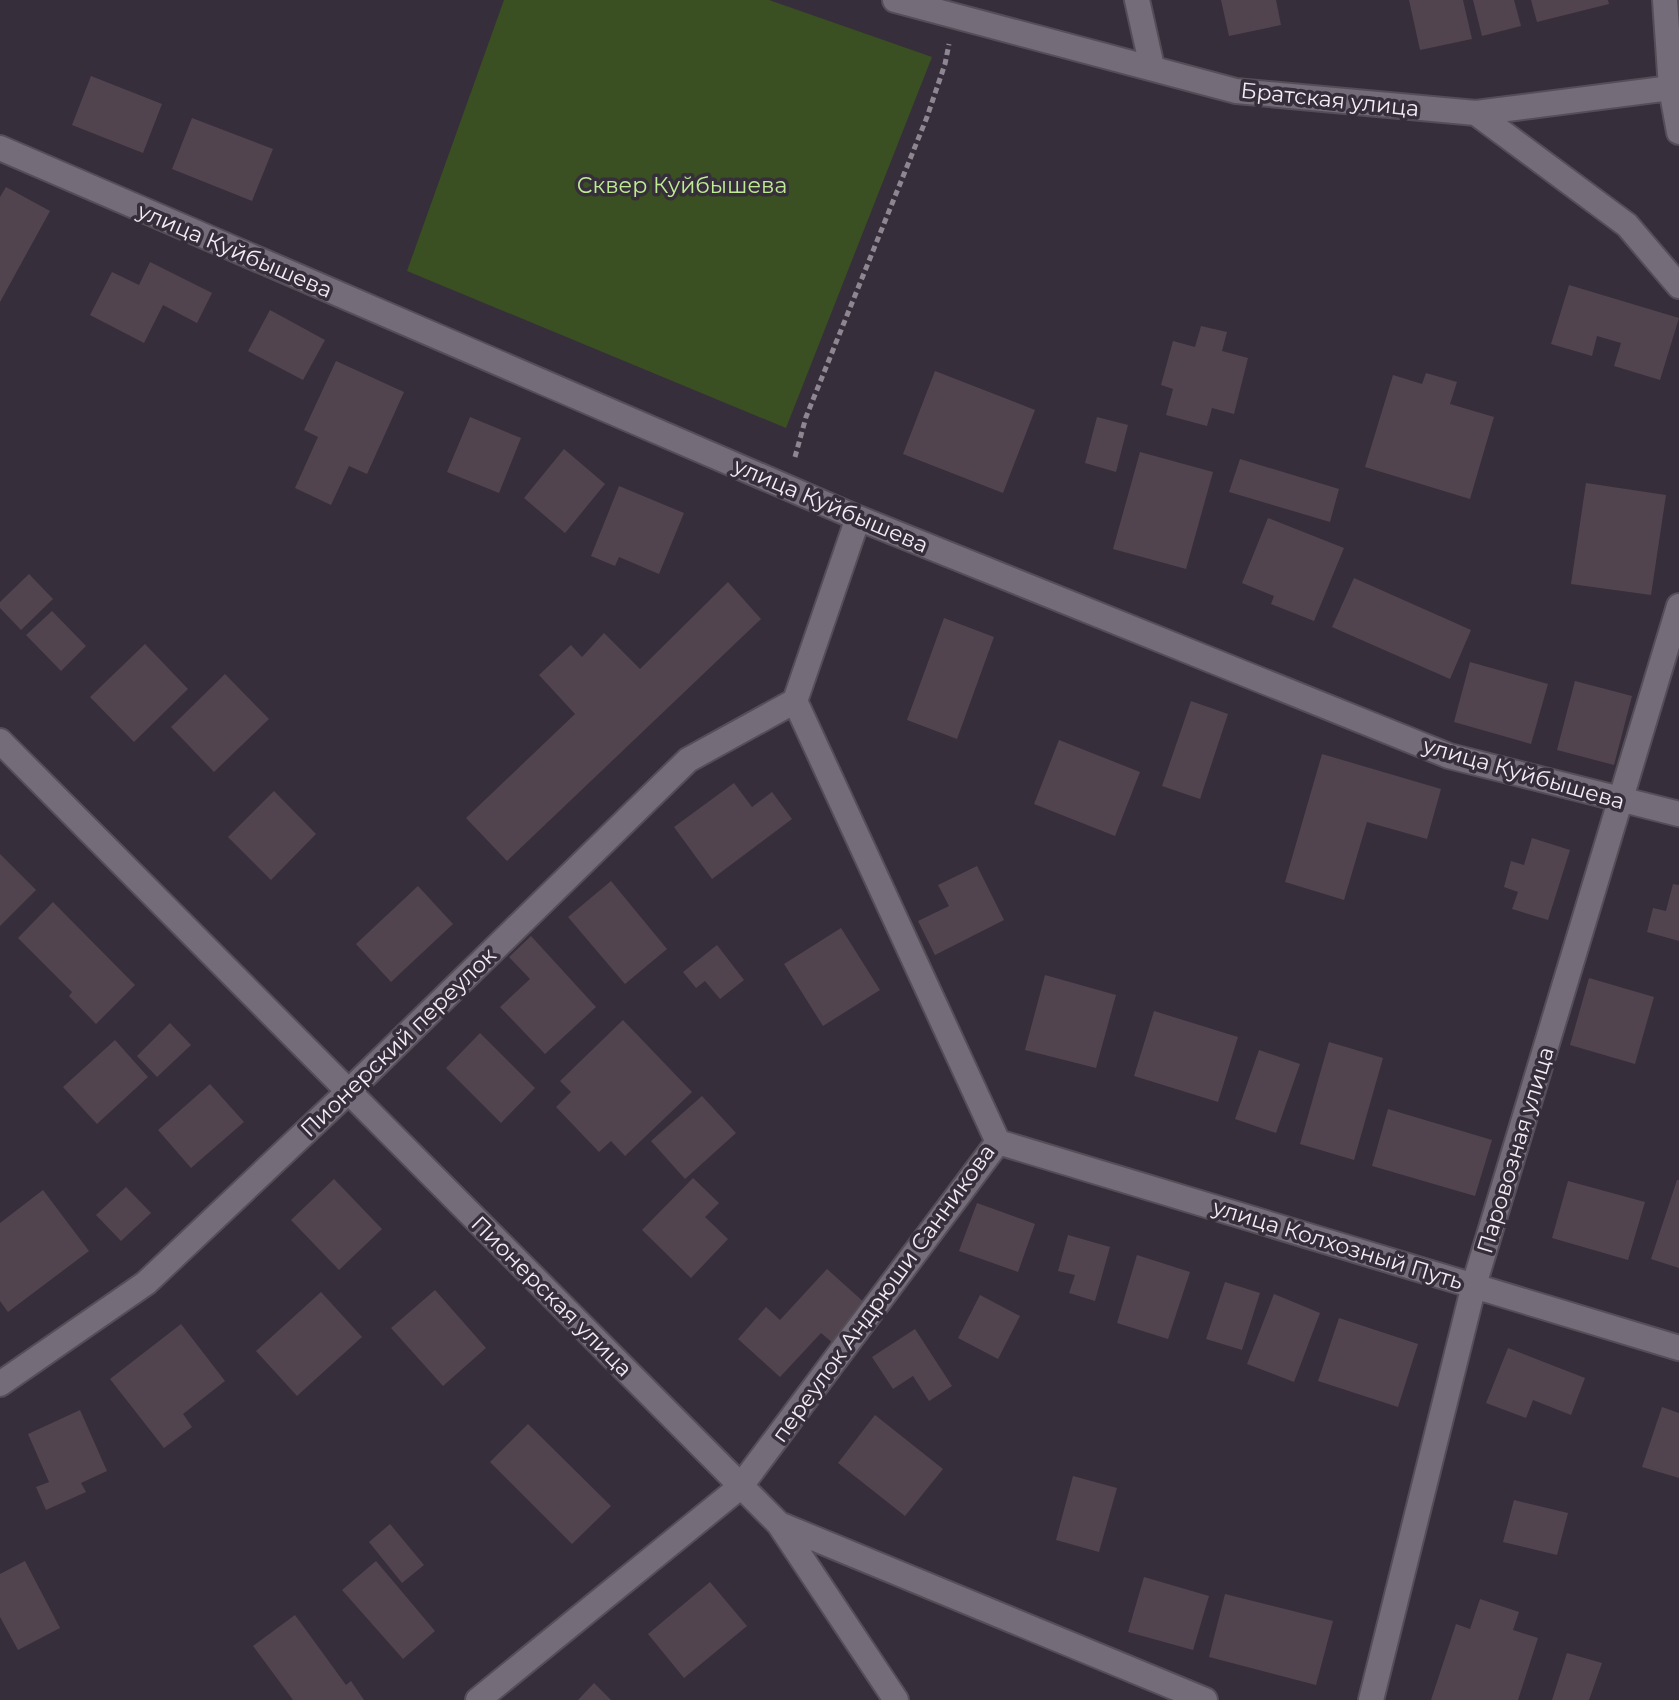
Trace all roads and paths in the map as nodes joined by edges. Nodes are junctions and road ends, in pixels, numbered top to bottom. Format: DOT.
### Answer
graph roads {
  1 [pos="895,0"];
  2 [pos="1137,0"];
  3 [pos="1665,0"];
  4 [pos="954,15"];
  5 [pos="1152,67"];
  6 [pos="1675,87"];
  7 [pos="1476,113"];
  8 [pos="1679,132"];
  9 [pos="0,148"];
  10 [pos="1679,286"];
  11 [pos="792,489"];
  12 [pos="858,518"];
  13 [pos="1679,606"];
  14 [pos="795,701"];
  15 [pos="0,741"];
  16 [pos="1621,802"];
  17 [pos="1679,814"];
  18 [pos="349,1091"];
  19 [pos="998,1142"];
  20 [pos="1474,1285"];
  21 [pos="1679,1348"];
  22 [pos="0,1384"];
  23 [pos="740,1487"];
  24 [pos="779,1524"];
  25 [pos="478,1700"];
  26 [pos="896,1700"];
  27 [pos="1205,1700"];
  28 [pos="1371,1700"];
  1 -- 4 [label="street, Братская улица"];
  2 -- 5 [label="street"];
  3 -- 6 [label="street"];
  4 -- 5 [label="street, Братская улица"];
  4 -- 11 [label="path"];
  5 -- 7 [label="street, Братская улица"];
  6 -- 7 [label="street, Братская улица"];
  6 -- 8 [label="street"];
  7 -- 10 [label="street"];
  9 -- 11 [label="street, улица Куйбышева"];
  11 -- 12 [label="street, улица Куйбышева"];
  12 -- 14 [label="street"];
  12 -- 16 [label="street, улица Куйбышева"];
  13 -- 16 [label="street, Паровозная улица"];
  14 -- 18 [label="street, Пионерский переулок"];
  14 -- 19 [label="street, переулок Андрюши Санникова"];
  15 -- 18 [label="street, Пионерская улица"];
  16 -- 17 [label="street, улица Куйбышева"];
  16 -- 20 [label="street, Паровозная улица"];
  18 -- 22 [label="street, Пионерский переулок"];
  18 -- 23 [label="street, Пионерская улица"];
  19 -- 20 [label="street, улица Колхозный Путь"];
  19 -- 23 [label="street, переулок Андрюши Санникова"];
  20 -- 21 [label="street, улица Колхозный Путь"];
  20 -- 28 [label="street, Паровозная улица"];
  23 -- 24 [label="street, Пионерская улица"];
  23 -- 25 [label="street, переулок Андрюши Санникова"];
  24 -- 26 [label="street"];
  24 -- 27 [label="street, Пионерская улица"];
}
